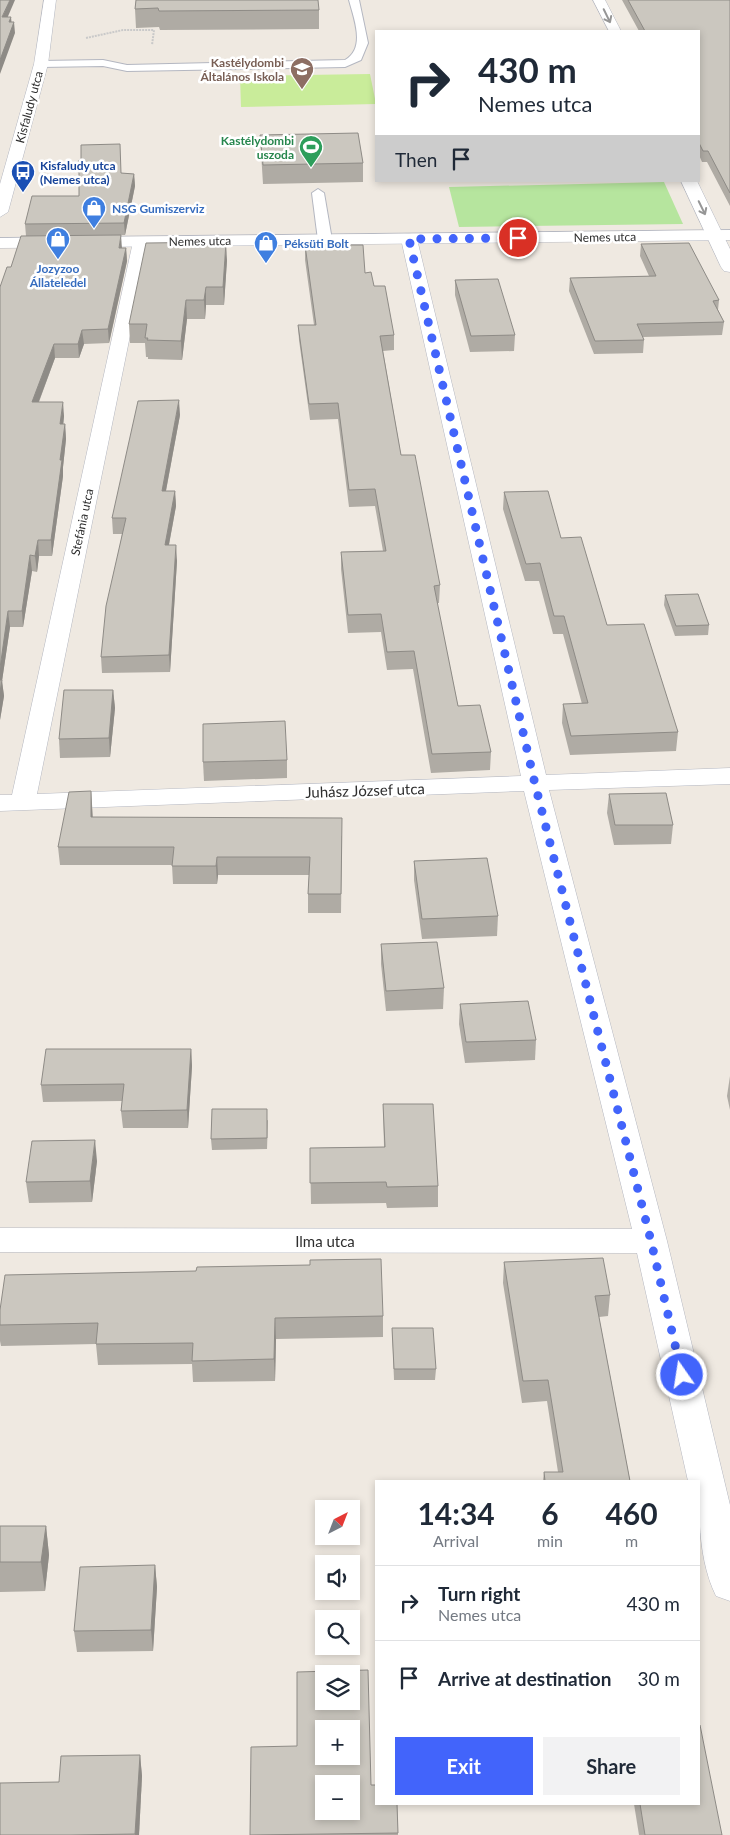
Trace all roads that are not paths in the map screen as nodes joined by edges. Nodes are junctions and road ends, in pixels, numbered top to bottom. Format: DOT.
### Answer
graph roads {
  1 [pos="50,0"];
  2 [pos="354,0"];
  3 [pos="599,0"];
  4 [pos="614,30"];
  5 [pos="360,54"];
  6 [pos="103,63"];
  7 [pos="41,64"];
  8 [pos="690,182"];
  9 [pos="318,193"];
  10 [pos="0,212"];
  11 [pos="723,235"];
  12 [pos="409,239"];
  13 [pos="325,240"];
  14 [pos="141,242"];
  15 [pos="0,243"];
  16 [pos="730,266"];
  17 [pos="730,776"];
  18 [pos="535,784"];
  19 [pos="11,802"];
  20 [pos="0,1240"];
  21 [pos="651,1241"];
  22 [pos="730,1585"];
  1 -- 7 [label="street, Kisfaludy utca"];
  2 -- 5 [label="lane"];
  3 -- 4 [label="street, one-way"];
  5 -- 6 [label="lane"];
  5 -- 6 [label="lane"];
  6 -- 7 [label="lane"];
  7 -- 10 [label="street, Kisfaludy utca"];
  8 -- 11 [label="street, one-way"];
  9 -- 13 [label="lane"];
  11 -- 12 [label="street, Nemes utca"];
  11 -- 16 [label="street"];
  12 -- 13 [label="street, Nemes utca"];
  12 -- 18 [label="street"];
  13 -- 14 [label="street, Nemes utca"];
  14 -- 15 [label="street, Nemes utca"];
  14 -- 19 [label="street, Stefánia utca"];
  17 -- 18 [label="street, Juhász József utca"];
  18 -- 19 [label="street, Juhász József utca"];
  18 -- 21 [label="street"];
  20 -- 21 [label="street, Ilma utca"];
  21 -- 22 [label="street"];
}
